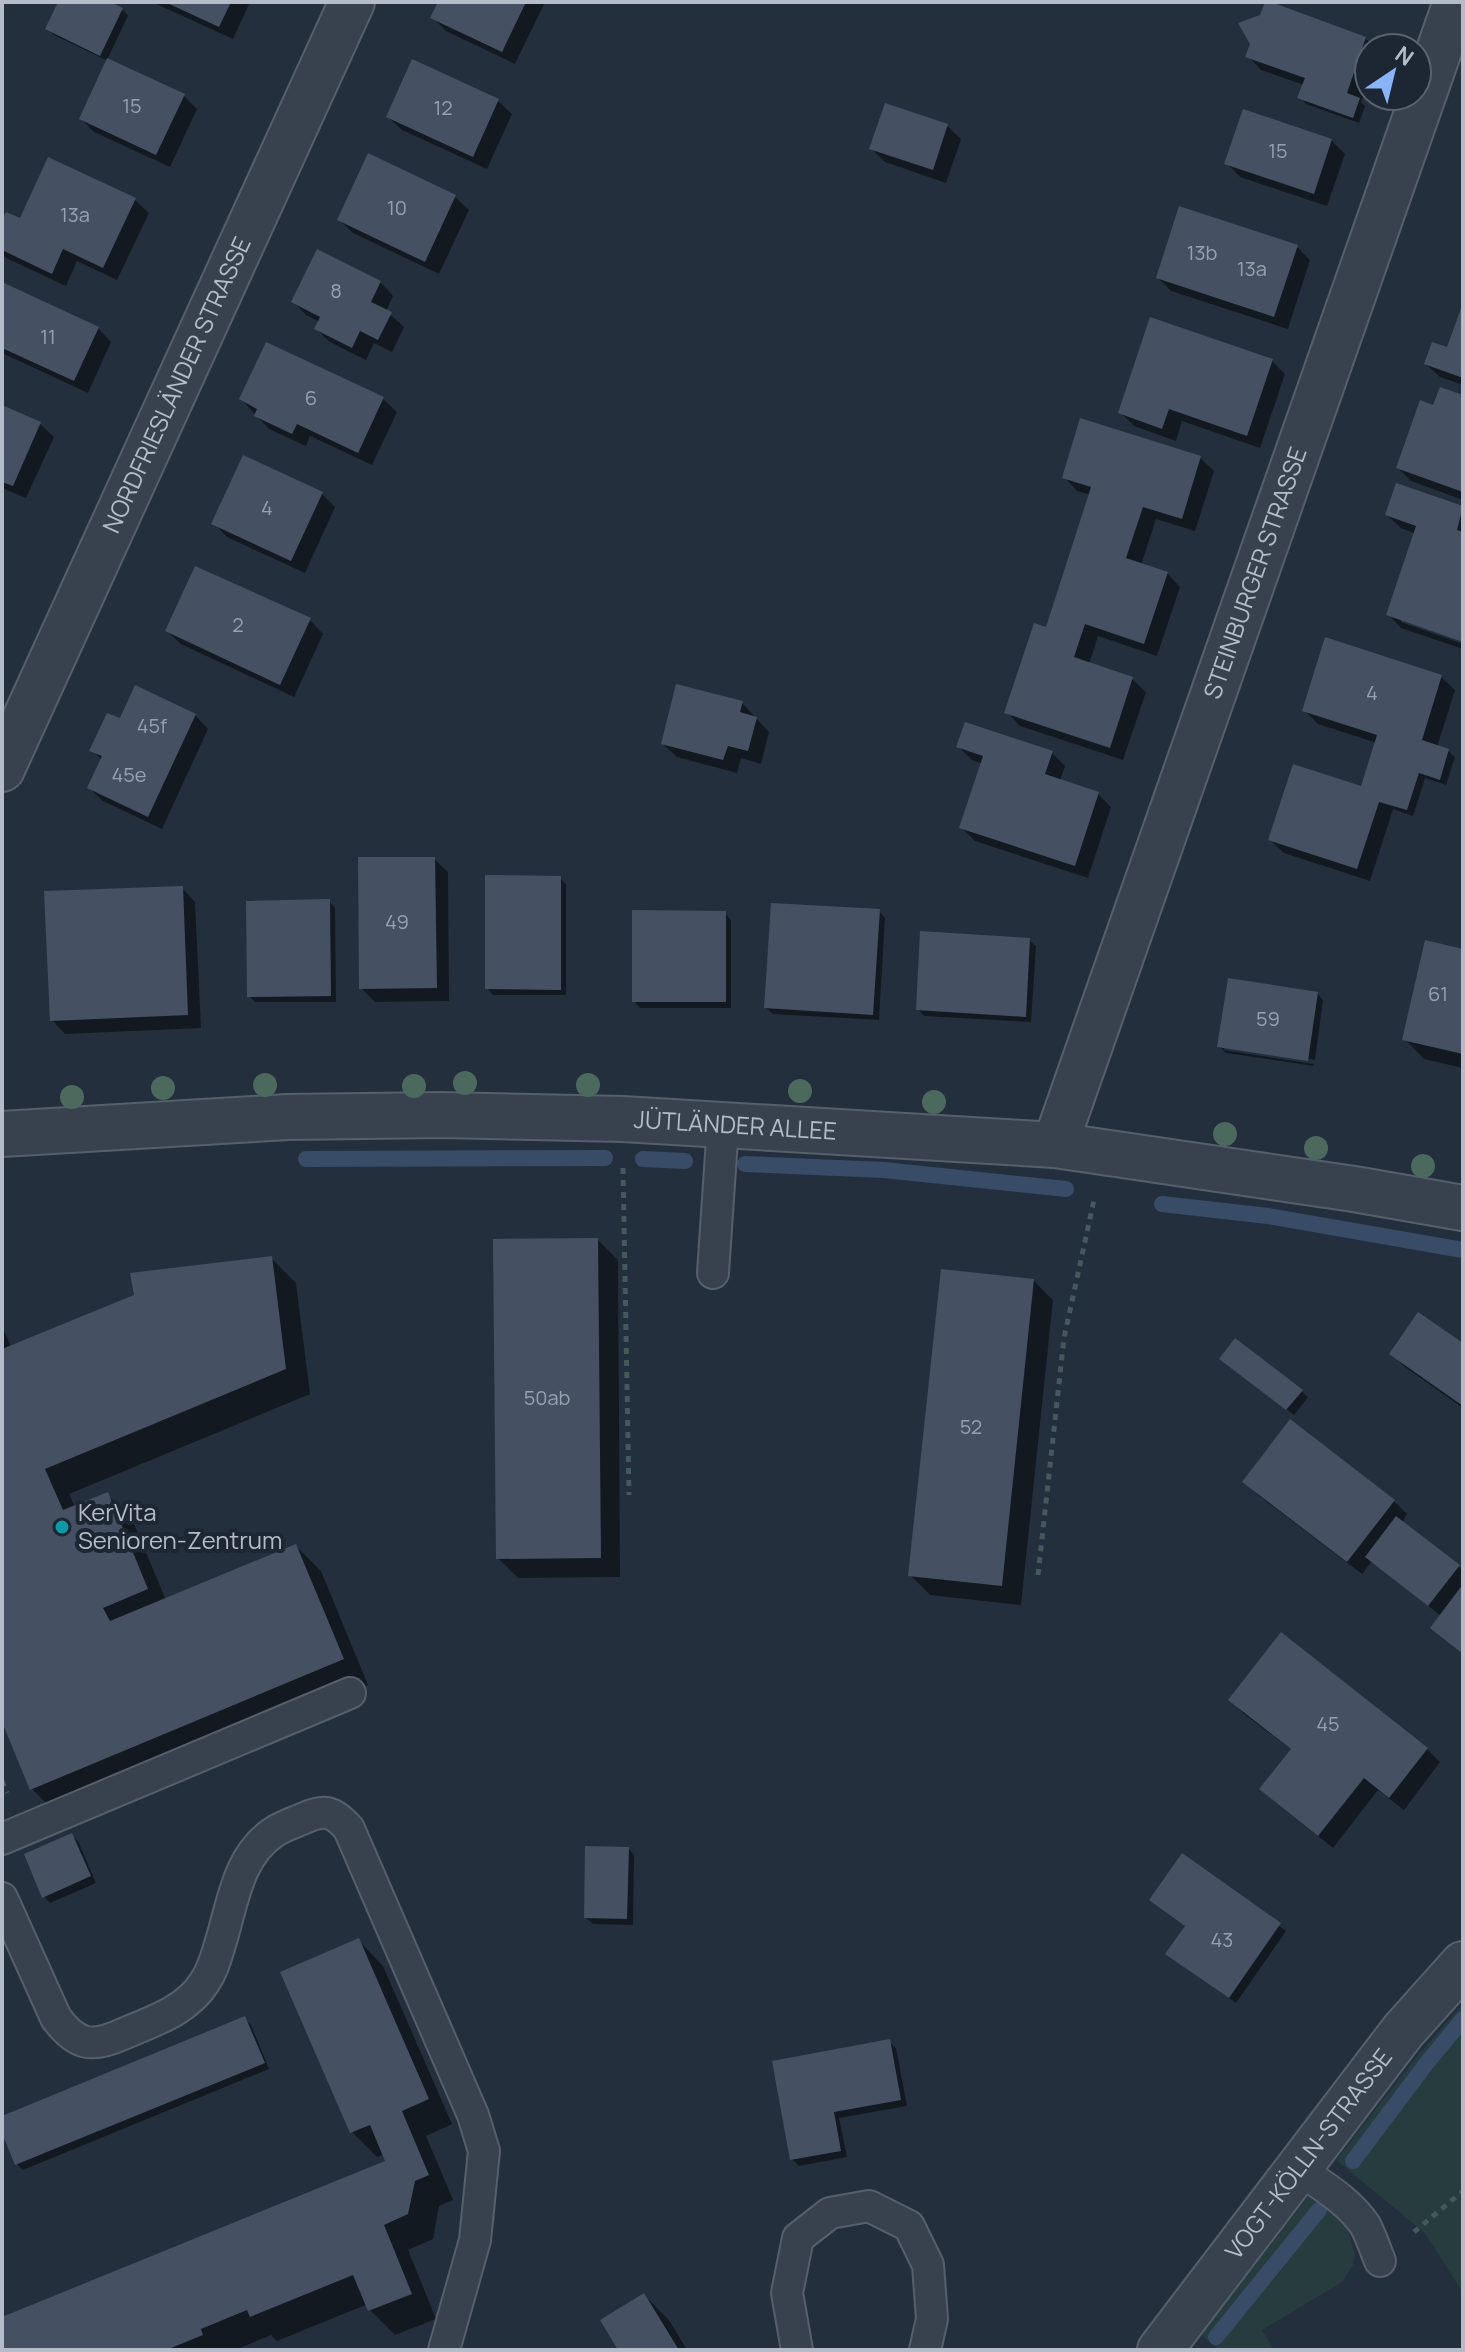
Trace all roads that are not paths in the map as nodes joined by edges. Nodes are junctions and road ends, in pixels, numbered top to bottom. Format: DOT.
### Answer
graph roads {
  1 [pos="352,2"];
  2 [pos="1456,2"];
  3 [pos="2,769"];
  4 [pos="723,1124"];
  5 [pos="2,1134"];
  6 [pos="1055,1145"];
  7 [pos="1463,1208"];
  8 [pos="713,1273"];
  9 [pos="350,1693"];
  10 [pos="2,1839"];
  11 [pos="2,1898"];
  12 [pos="1463,1964"];
  13 [pos="1297,2168"];
  14 [pos="1380,2261"];
  15 [pos="444,2350"];
  16 [pos="797,2350"];
  17 [pos="925,2350"];
  18 [pos="1160,2350"];
  1 -- 3 [label="street, NORDFRIESLÄNDER STRASSE"];
  2 -- 6 [label="street, STEINBURGER STRASSE"];
  4 -- 5 [label="street, JÜTLÄNDER ALLEE"];
  4 -- 6 [label="street, JÜTLÄNDER ALLEE"];
  4 -- 8 [label="lane"];
  6 -- 7 [label="street, JÜTLÄNDER ALLEE"];
  9 -- 10 [label="lane"];
  11 -- 15 [label="lane"];
  12 -- 13 [label="street, VOGT-KÖLLN-STRASSE"];
  13 -- 14 [label="lane"];
  13 -- 18 [label="street, VOGT-KÖLLN-STRASSE"];
  16 -- 17 [label="lane"];
}
